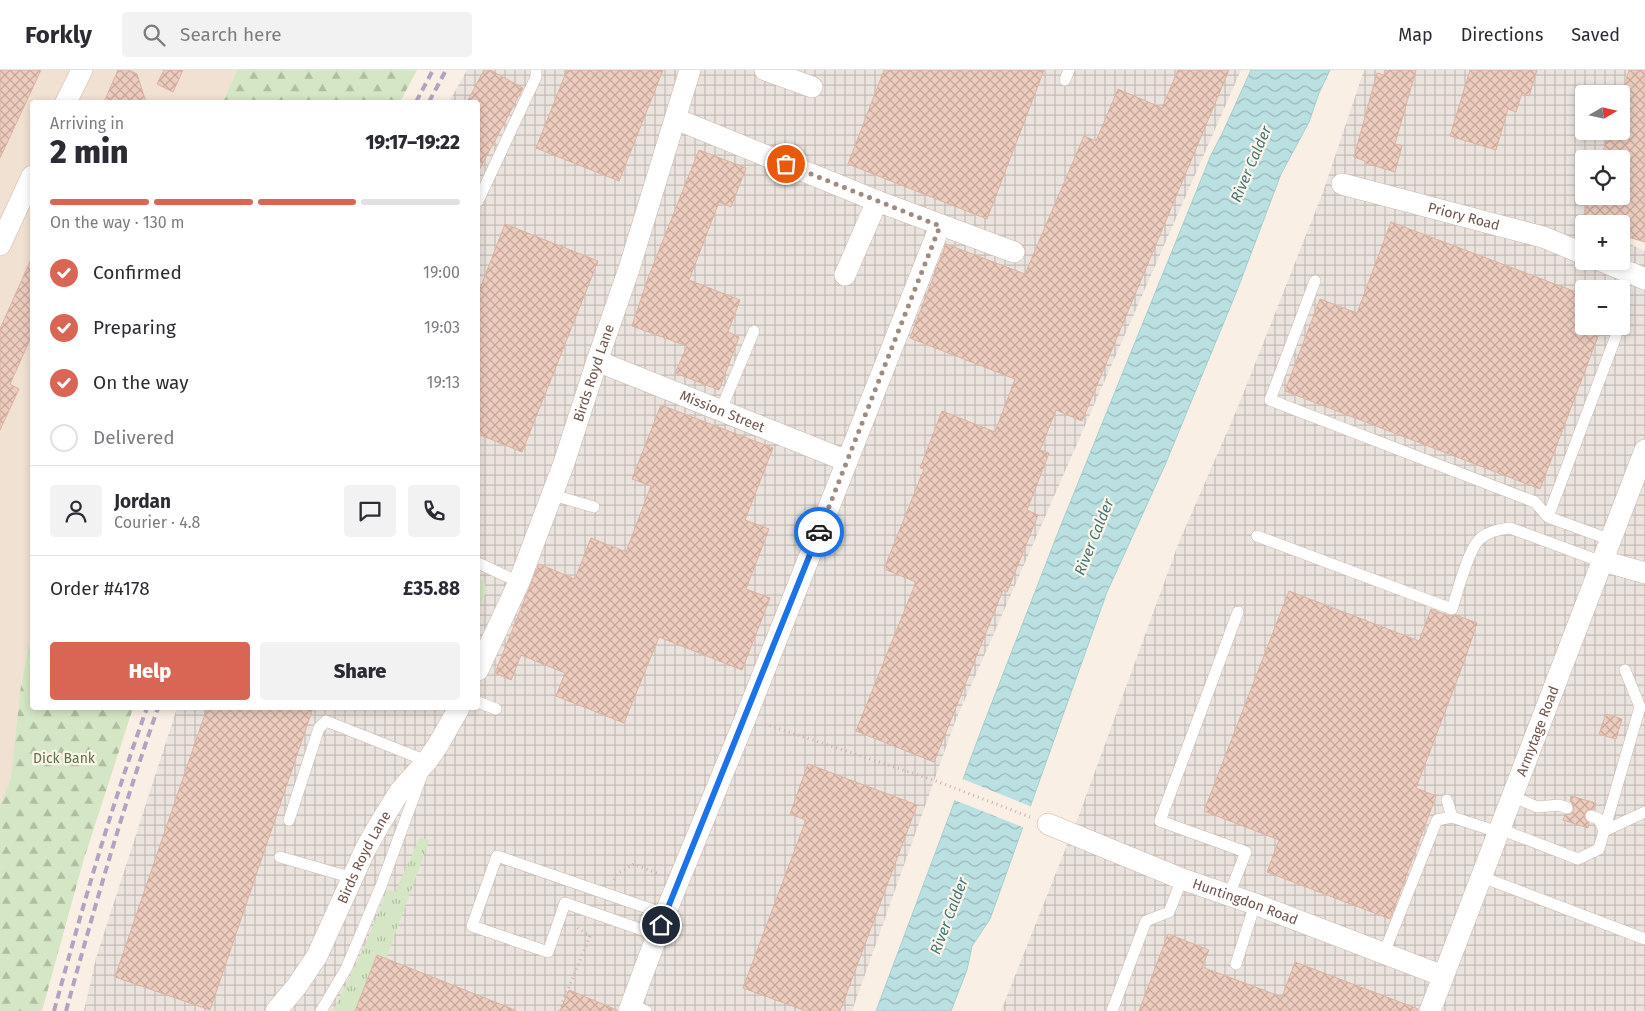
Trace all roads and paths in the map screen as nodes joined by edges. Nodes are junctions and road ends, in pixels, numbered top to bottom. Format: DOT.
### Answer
graph roads {
  1 [pos="82,70"];
  2 [pos="536,70"];
  3 [pos="690,70"];
  4 [pos="765,70"];
  5 [pos="812,87"];
  6 [pos="67,100"];
  7 [pos="676,119"];
  8 [pos="30,180"];
  9 [pos="1342,184"];
  10 [pos="480,197"];
  11 [pos="876,201"];
  12 [pos="940,226"];
  13 [pos="0,245"];
  14 [pos="1575,250"];
  15 [pos="1014,252"];
  16 [pos="1624,270"];
  17 [pos="845,276"];
  18 [pos="1645,279"];
  19 [pos="1315,281"];
  20 [pos="754,331"];
  21 [pos="1616,336"];
  22 [pos="597,362"];
  23 [pos="720,412"];
  24 [pos="1645,450"];
  25 [pos="847,461"];
  26 [pos="1638,489"];
  27 [pos="553,495"];
  28 [pos="594,507"];
  29 [pos="1548,517"];
  30 [pos="1257,536"];
  31 [pos="1611,540"];
  32 [pos="1603,561"];
  33 [pos="480,564"];
  34 [pos="1645,572"];
  35 [pos="520,582"];
  36 [pos="1238,612"];
  37 [pos="480,666"];
  38 [pos="1625,670"];
  39 [pos="480,703"];
  40 [pos="496,709"];
  41 [pos="458,710"];
  42 [pos="746,717"];
  43 [pos="427,761"];
  44 [pos="1512,796"];
  45 [pos="1447,800"];
  46 [pos="1567,808"];
  47 [pos="1645,812"];
  48 [pos="1591,816"];
  49 [pos="1452,817"];
  50 [pos="289,820"];
  51 [pos="1048,824"];
  52 [pos="1499,830"];
  53 [pos="1604,831"];
  54 [pos="280,857"];
  55 [pos="1482,877"];
  56 [pos="353,878"];
  57 [pos="1182,879"];
  58 [pos="1229,895"];
  59 [pos="1255,904"];
  60 [pos="665,914"];
  61 [pos="657,935"];
  62 [pos="1645,939"];
  63 [pos="1384,953"];
  64 [pos="1236,964"];
  65 [pos="1443,976"];
  66 [pos="636,1009"];
  67 [pos="276,1011"];
  68 [pos="321,1011"];
  69 [pos="1112,1011"];
  70 [pos="1430,1011"];
  1 -- 6 [label="street"];
  2 -- 10 [label="lane"];
  3 -- 7 [label="street, Birds Royd Lane"];
  4 -- 5 [label="street"];
  7 -- 11 [label="street"];
  7 -- 22 [label="street, Birds Royd Lane"];
  8 -- 13 [label="street"];
  9 -- 14 [label="street, Priory Road"];
  11 -- 12 [label="street"];
  11 -- 17 [label="street"];
  12 -- 15 [label="street"];
  12 -- 25 [label="street"];
  16 -- 18 [label="street"];
  19 -- 29 [label="lane"];
  20 -- 23 [label="lane"];
  21 -- 29 [label="lane"];
  22 -- 23 [label="street, Mission Street"];
  22 -- 27 [label="street, Birds Royd Lane"];
  23 -- 25 [label="street, Mission Street"];
  24 -- 26 [label="street, Armytage Road"];
  25 -- 42 [label="street"];
  26 -- 31 [label="street, Armytage Road"];
  27 -- 28 [label="lane"];
  27 -- 35 [label="street, Birds Royd Lane"];
  29 -- 31 [label="lane"];
  30 -- 32 [label="lane"];
  31 -- 32 [label="street, Armytage Road"];
  32 -- 34 [label="street"];
  32 -- 44 [label="street, Armytage Road"];
  33 -- 35 [label="lane"];
  35 -- 37 [label="street, Birds Royd Lane"];
  36 -- 58 [label="lane"];
  38 -- 53 [label="lane"];
  39 -- 40 [label="lane"];
  41 -- 43 [label="street, Birds Royd Lane"];
  42 -- 51 [label="path"];
  42 -- 60 [label="street"];
  43 -- 50 [label="lane"];
  43 -- 56 [label="street, Birds Royd Lane"];
  43 -- 68 [label="lane"];
  44 -- 46 [label="lane"];
  44 -- 52 [label="street, Armytage Road"];
  45 -- 49 [label="lane"];
  47 -- 53 [label="lane"];
  48 -- 53 [label="lane"];
  49 -- 52 [label="lane"];
  49 -- 63 [label="lane"];
  51 -- 57 [label="street, Huntingdon Road"];
  52 -- 53 [label="lane"];
  52 -- 55 [label="street, Armytage Road"];
  54 -- 56 [label="lane"];
  55 -- 62 [label="lane"];
  55 -- 65 [label="street, Armytage Road"];
  56 -- 67 [label="street, Birds Royd Lane"];
  57 -- 58 [label="street, Huntingdon Road"];
  57 -- 69 [label="lane"];
  58 -- 59 [label="street, Huntingdon Road"];
  59 -- 63 [label="street, Huntingdon Road"];
  59 -- 64 [label="lane"];
  60 -- 61 [label="street"];
  60 -- 61 [label="lane"];
  61 -- 66 [label="street"];
  63 -- 65 [label="street, Huntingdon Road"];
  65 -- 70 [label="street, Armytage Road"];
}
